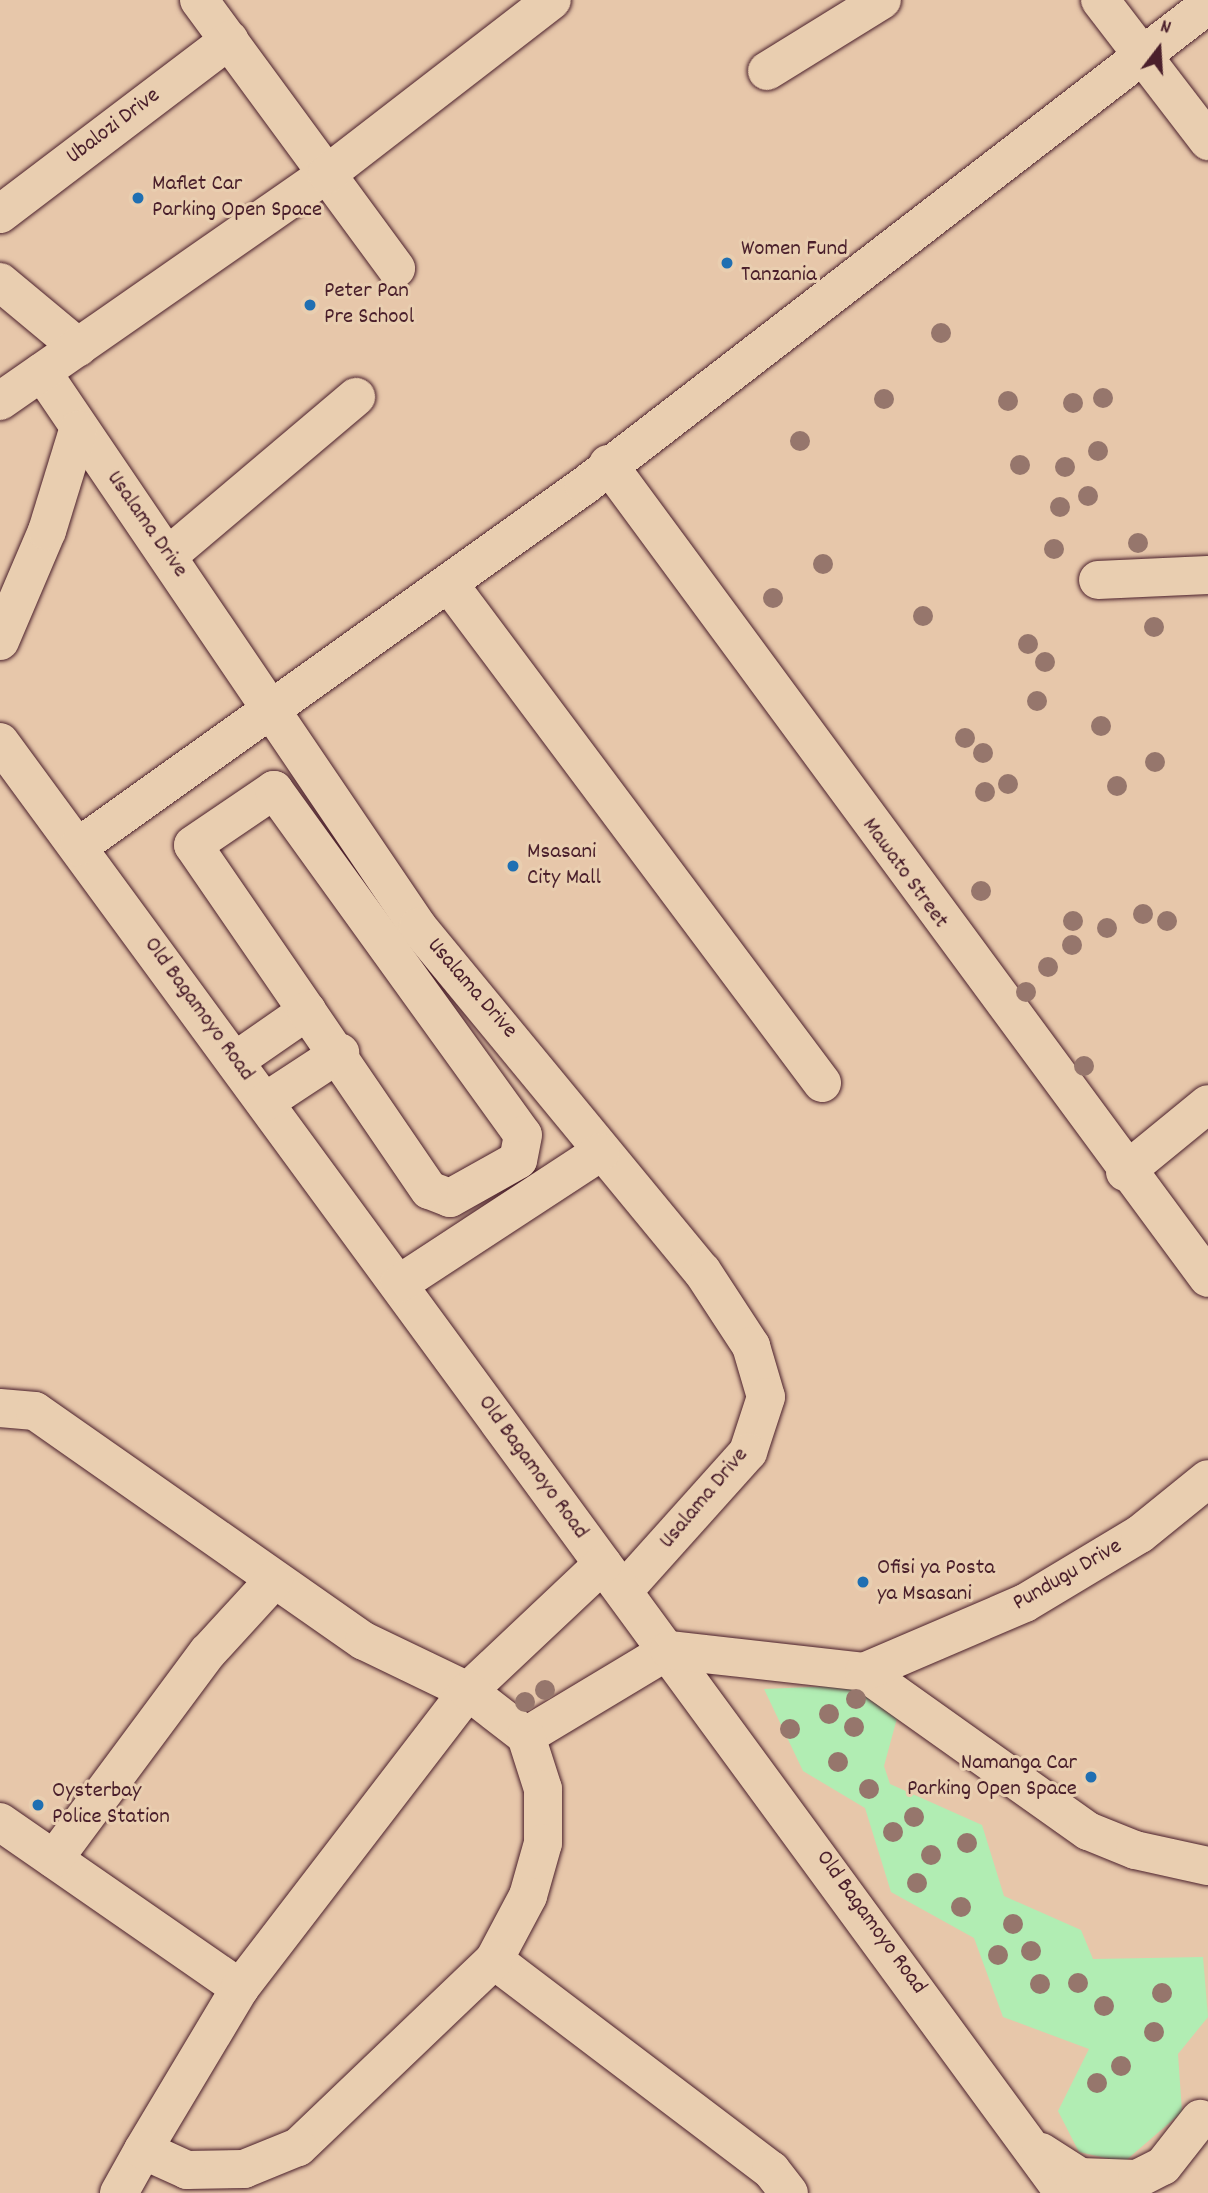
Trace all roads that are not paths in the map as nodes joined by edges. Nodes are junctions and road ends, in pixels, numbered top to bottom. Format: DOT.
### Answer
graph roads {
  1 [pos="552,0"];
  2 [pos="882,0"];
  3 [pos="1100,0"];
  4 [pos="205,2"];
  5 [pos="1208,5"];
  6 [pos="229,40"];
  7 [pos="1144,59"];
  8 [pos="767,71"];
  9 [pos="1208,141"];
  10 [pos="334,185"];
  11 [pos="0,214"];
  12 [pos="396,268"];
  13 [pos="0,282"];
  14 [pos="78,347"];
  15 [pos="42,372"];
  16 [pos="356,397"];
  17 [pos="0,401"];
  18 [pos="78,430"];
  19 [pos="608,464"];
  20 [pos="169,555"];
  21 [pos="1208,575"];
  22 [pos="1098,580"];
  23 [pos="449,584"];
  24 [pos="0,641"];
  25 [pos="269,706"];
  26 [pos="0,742"];
  27 [pos="78,847"];
  28 [pos="307,1011"];
  29 [pos="340,1053"];
  30 [pos="235,1061"];
  31 [pos="822,1083"];
  32 [pos="265,1102"];
  33 [pos="1208,1104"];
  34 [pos="601,1152"];
  35 [pos="1125,1172"];
  36 [pos="1208,1278"];
  37 [pos="399,1284"];
  38 [pos="0,1408"];
  39 [pos="1208,1479"];
  40 [pos="614,1577"];
  41 [pos="274,1580"];
  42 [pos="669,1650"];
  43 [pos="864,1672"];
  44 [pos="468,1691"];
  45 [pos="526,1737"];
  46 [pos="0,1822"];
  47 [pos="54,1859"];
  48 [pos="1208,1866"];
  49 [pos="494,1960"];
  50 [pos="240,1988"];
  51 [pos="1204,2108"];
  52 [pos="1033,2145"];
  53 [pos="143,2150"];
  54 [pos="119,2193"];
  55 [pos="789,2193"];
  56 [pos="1064,2193"];
  57 [pos="1177,2193"];
  1 -- 10 [label="street"];
  2 -- 8 [label="street"];
  3 -- 7 [label="street"];
  4 -- 6 [label="street"];
  5 -- 7 [label="street"];
  6 -- 10 [label="street"];
  6 -- 11 [label="street, Ubalozi Drive"];
  7 -- 9 [label="street"];
  7 -- 19 [label="street"];
  10 -- 12 [label="street"];
  10 -- 14 [label="street"];
  13 -- 14 [label="street"];
  14 -- 15 [label="street"];
  15 -- 17 [label="street"];
  15 -- 18 [label="street, Usalama Drive"];
  16 -- 20 [label="street"];
  18 -- 20 [label="street, Usalama Drive"];
  18 -- 24 [label="street"];
  19 -- 23 [label="street"];
  19 -- 35 [label="street, Mawato Street"];
  20 -- 25 [label="street, Usalama Drive"];
  21 -- 22 [label="street"];
  23 -- 25 [label="street"];
  23 -- 31 [label="street"];
  25 -- 27 [label="street"];
  25 -- 34 [label="street, Usalama Drive"];
  26 -- 27 [label="street, Old Bagamoyo Road"];
  27 -- 30 [label="street, Old Bagamoyo Road"];
  28 -- 29 [label="street"];
  28 -- 29 [label="street"];
  28 -- 30 [label="street"];
  29 -- 32 [label="street"];
  30 -- 32 [label="street, Old Bagamoyo Road"];
  32 -- 37 [label="street, Old Bagamoyo Road"];
  33 -- 35 [label="street"];
  34 -- 37 [label="street"];
  34 -- 40 [label="street, Usalama Drive"];
  35 -- 36 [label="street, Mawato Street"];
  37 -- 40 [label="street, Old Bagamoyo Road"];
  38 -- 41 [label="street"];
  39 -- 43 [label="street, Pundugu Drive"];
  40 -- 42 [label="street, Old Bagamoyo Road"];
  40 -- 44 [label="street, Usalama Drive"];
  41 -- 44 [label="street"];
  41 -- 47 [label="street"];
  42 -- 43 [label="street, Pundugu Drive"];
  42 -- 45 [label="street"];
  42 -- 52 [label="street, Old Bagamoyo Road"];
  43 -- 48 [label="street"];
  44 -- 45 [label="street"];
  44 -- 50 [label="street, Usalama Drive"];
  45 -- 49 [label="street"];
  46 -- 47 [label="street"];
  47 -- 50 [label="street"];
  49 -- 53 [label="street"];
  49 -- 55 [label="street"];
  50 -- 53 [label="street, Usalama Drive"];
  51 -- 52 [label="street"];
  51 -- 57 [label="street"];
  52 -- 56 [label="street, Old Bagamoyo Road"];
  53 -- 54 [label="street, Usalama Drive"];
}
